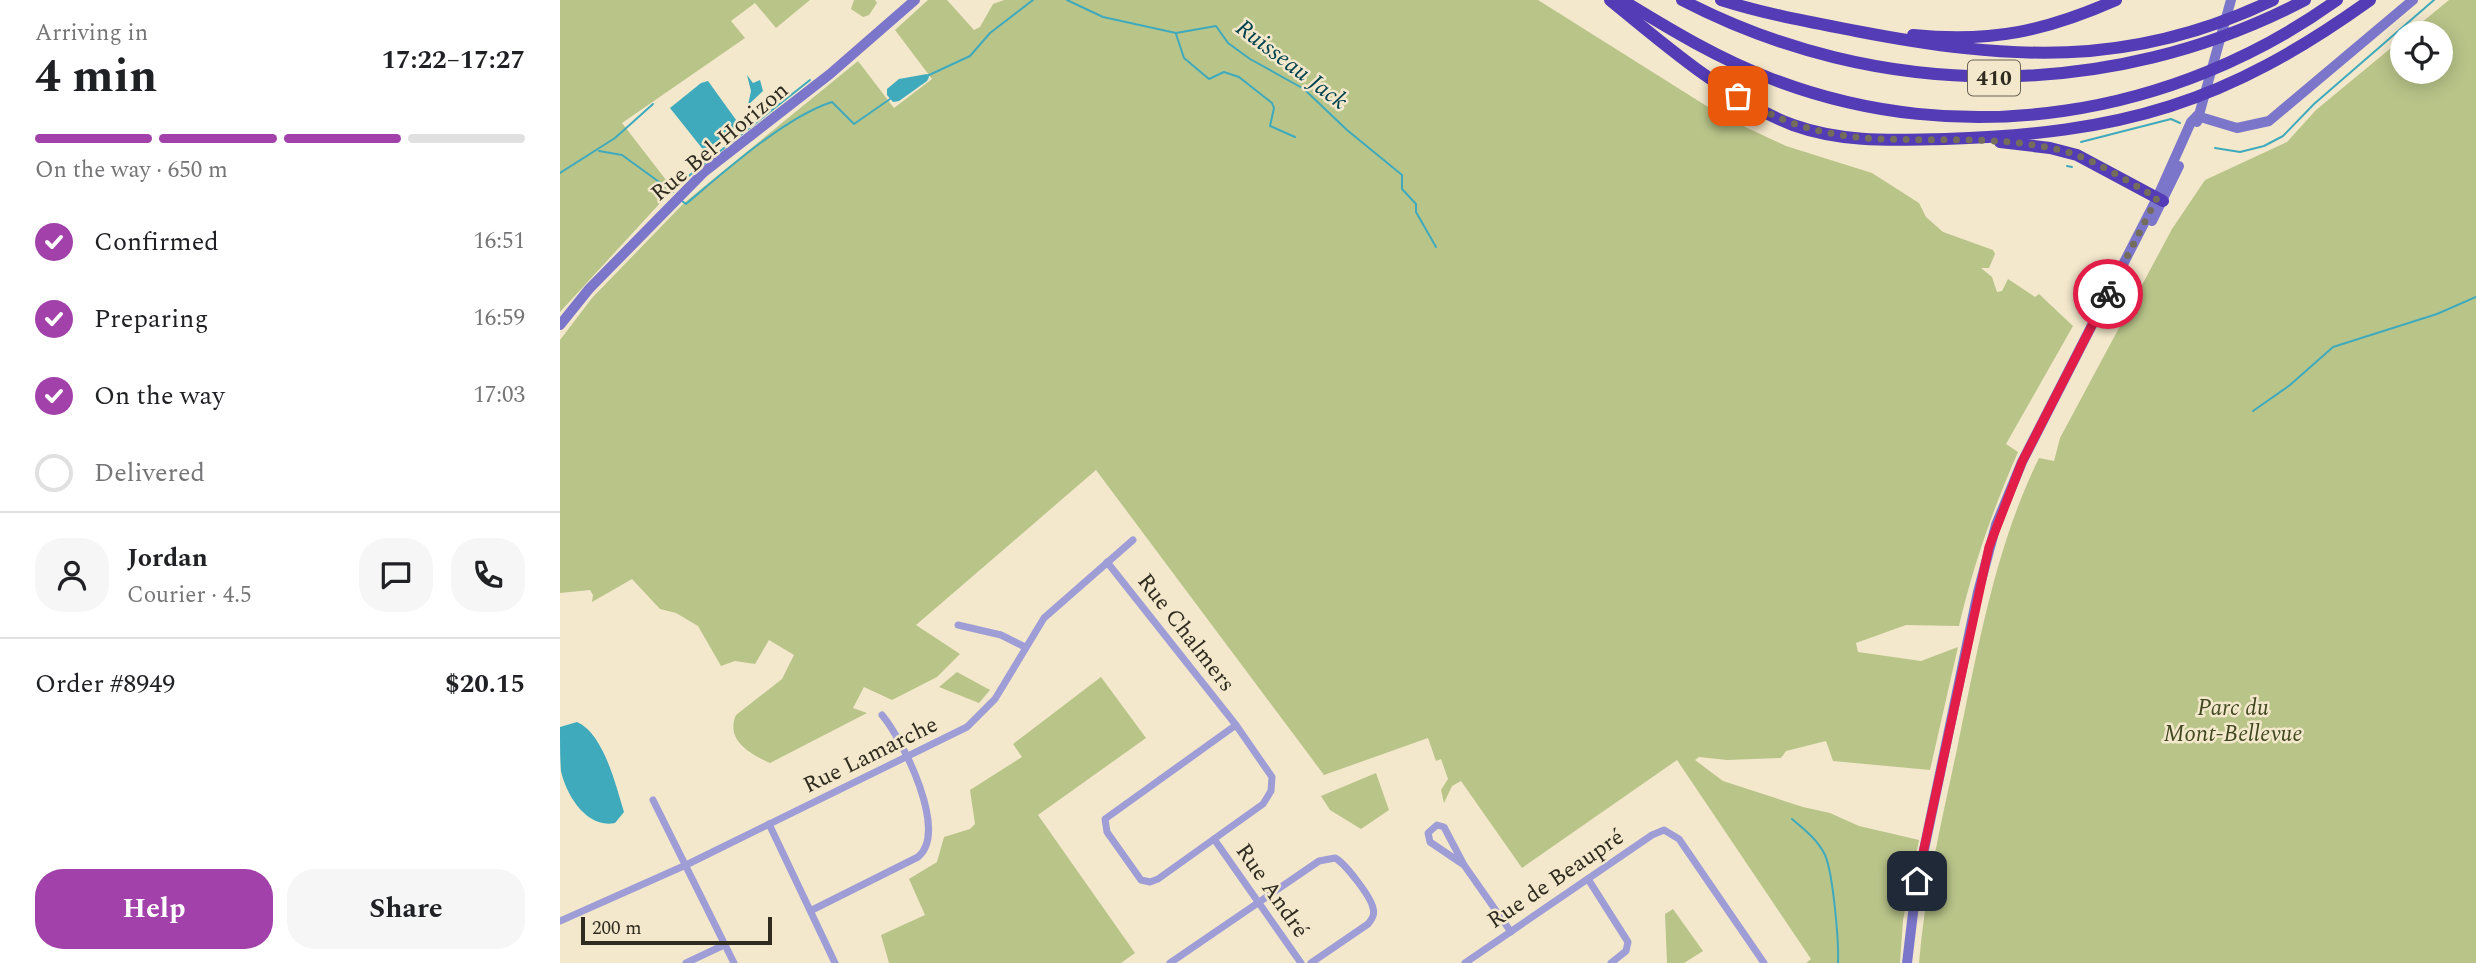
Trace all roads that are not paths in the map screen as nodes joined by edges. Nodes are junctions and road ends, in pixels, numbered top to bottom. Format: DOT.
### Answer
graph roads {
  1 [pos="915,0"];
  2 [pos="1610,0"];
  3 [pos="1622,0"];
  4 [pos="1682,0"];
  5 [pos="1721,0"];
  6 [pos="2116,0"];
  7 [pos="2273,0"];
  8 [pos="2305,0"];
  9 [pos="2337,0"];
  10 [pos="2370,0"];
  11 [pos="2413,0"];
  12 [pos="2231,3"];
  13 [pos="1828,26"];
  14 [pos="2198,112"];
  15 [pos="1964,138"];
  16 [pos="2160,199"];
  17 [pos="560,325"];
  18 [pos="1133,540"];
  19 [pos="1107,562"];
  20 [pos="958,625"];
  21 [pos="1025,647"];
  22 [pos="882,715"];
  23 [pos="1236,725"];
  24 [pos="907,758"];
  25 [pos="653,800"];
  26 [pos="769,824"];
  27 [pos="1214,839"];
  28 [pos="686,865"];
  29 [pos="1464,865"];
  30 [pos="1588,879"];
  31 [pos="1259,903"];
  32 [pos="812,910"];
  33 [pos="560,921"];
  34 [pos="1510,932"];
  35 [pos="724,945"];
  36 [pos="1761,962"];
  37 [pos="686,963"];
  38 [pos="734,963"];
  39 [pos="835,963"];
  40 [pos="1170,963"];
  41 [pos="1301,963"];
  42 [pos="1311,963"];
  43 [pos="1465,963"];
  44 [pos="1611,963"];
  45 [pos="1907,963"];
  1 -- 17 [label="street, Rue Bel-Horizon"];
  2 -- 15 [label="highway"];
  3 -- 9 [label="highway, 410"];
  4 -- 8 [label="highway, 410"];
  5 -- 13 [label="highway"];
  6 -- 13 [label="highway"];
  7 -- 13 [label="highway"];
  10 -- 15 [label="highway"];
  11 -- 14 [label="street"];
  12 -- 14 [label="street"];
  14 -- 16 [label="street"];
  15 -- 16 [label="highway"];
  16 -- 45 [label="street"];
  18 -- 19 [label="street, Rue Lamarche"];
  19 -- 21 [label="street, Rue Lamarche"];
  19 -- 23 [label="street, Rue Chalmers"];
  20 -- 21 [label="street"];
  21 -- 24 [label="street, Rue Lamarche"];
  22 -- 24 [label="street"];
  23 -- 27 [label="street, Rue Chalmers"];
  23 -- 27 [label="street, Rue Chalmers"];
  24 -- 26 [label="street, Rue Lamarche"];
  24 -- 32 [label="street"];
  25 -- 28 [label="street"];
  26 -- 28 [label="street, Rue Lamarche"];
  26 -- 32 [label="street"];
  27 -- 31 [label="street, Rue André"];
  28 -- 33 [label="street, Rue Lamarche"];
  28 -- 35 [label="street"];
  29 -- 29 [label="street"];
  29 -- 34 [label="street"];
  30 -- 34 [label="street, Rue de Beaupré"];
  30 -- 36 [label="street, Rue de Beaupré"];
  30 -- 44 [label="street"];
  31 -- 40 [label="street"];
  31 -- 41 [label="street, Rue André"];
  31 -- 42 [label="street"];
  32 -- 39 [label="street"];
  34 -- 43 [label="street, Rue de Beaupré"];
  35 -- 37 [label="street"];
  35 -- 38 [label="street"];
}
